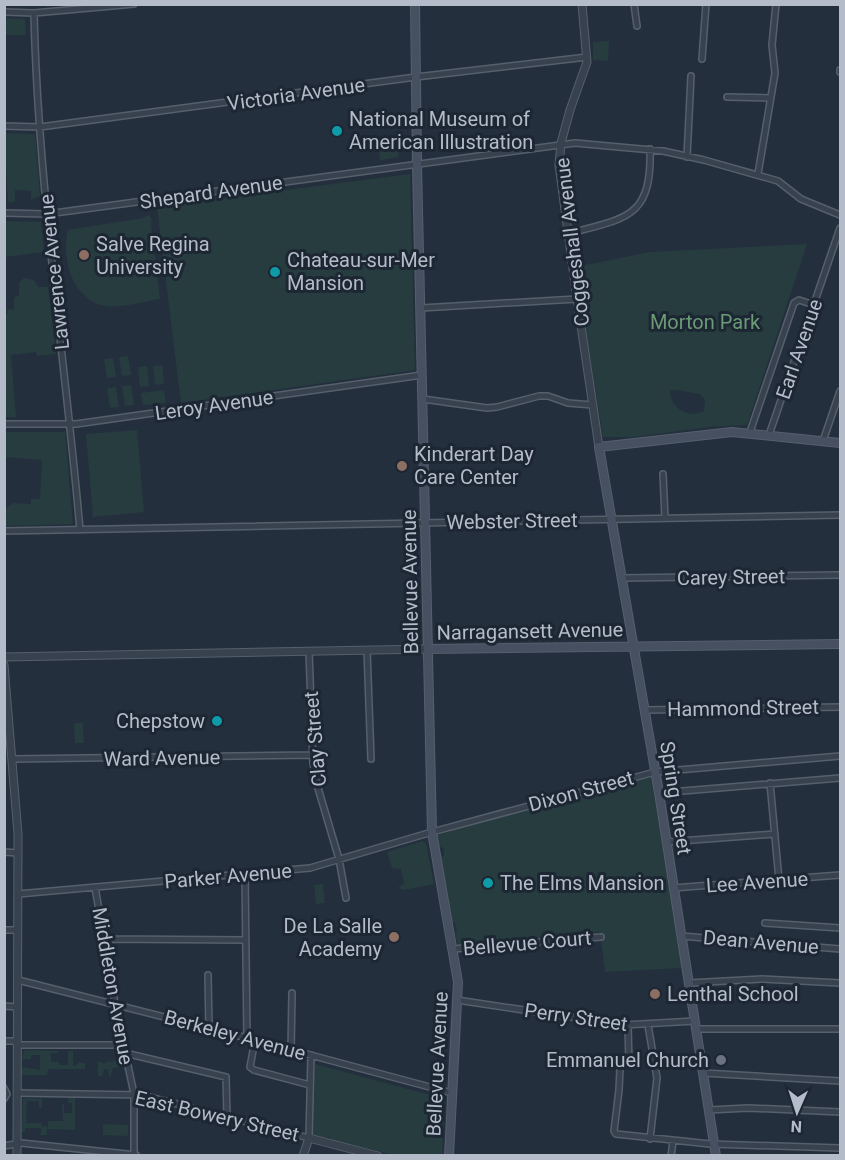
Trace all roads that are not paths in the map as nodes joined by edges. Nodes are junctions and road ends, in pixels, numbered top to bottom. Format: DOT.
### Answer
graph roads {
  1 [pos="415,4"];
  2 [pos="582,4"];
  3 [pos="634,4"];
  4 [pos="706,4"];
  5 [pos="776,4"];
  6 [pos="131,5"];
  7 [pos="4,12"];
  8 [pos="34,12"];
  9 [pos="637,26"];
  10 [pos="587,57"];
  11 [pos="702,59"];
  12 [pos="691,76"];
  13 [pos="416,77"];
  14 [pos="727,97"];
  15 [pos="770,98"];
  16 [pos="4,126"];
  17 [pos="40,128"];
  18 [pos="561,143"];
  19 [pos="651,149"];
  20 [pos="687,157"];
  21 [pos="417,165"];
  22 [pos="758,174"];
  23 [pos="4,213"];
  24 [pos="47,214"];
  25 [pos="840,215"];
  26 [pos="840,228"];
  27 [pos="567,234"];
  28 [pos="576,299"];
  29 [pos="814,305"];
  30 [pos="421,308"];
  31 [pos="422,375"];
  32 [pos="840,391"];
  33 [pos="423,399"];
  34 [pos="593,405"];
  35 [pos="4,424"];
  36 [pos="71,425"];
  37 [pos="750,432"];
  38 [pos="769,435"];
  39 [pos="823,441"];
  40 [pos="840,443"];
  41 [pos="599,447"];
  42 [pos="663,474"];
  43 [pos="840,515"];
  44 [pos="665,518"];
  45 [pos="612,519"];
  46 [pos="425,523"];
  47 [pos="80,530"];
  48 [pos="4,531"];
  49 [pos="840,575"];
  50 [pos="622,578"];
  51 [pos="840,644"];
  52 [pos="634,646"];
  53 [pos="428,649"];
  54 [pos="367,650"];
  55 [pos="309,651"];
  56 [pos="4,657"];
  57 [pos="4,665"];
  58 [pos="840,707"];
  59 [pos="645,710"];
  60 [pos="312,755"];
  61 [pos="840,756"];
  62 [pos="12,759"];
  63 [pos="371,759"];
  64 [pos="655,772"];
  65 [pos="840,778"];
  66 [pos="770,783"];
  67 [pos="659,793"];
  68 [pos="432,832"];
  69 [pos="775,834"];
  70 [pos="666,842"];
  71 [pos="4,852"];
  72 [pos="18,853"];
  73 [pos="339,860"];
  74 [pos="245,875"];
  75 [pos="840,875"];
  76 [pos="779,880"];
  77 [pos="96,887"];
  78 [pos="673,888"];
  79 [pos="18,894"];
  80 [pos="346,898"];
  81 [pos="765,923"];
  82 [pos="840,928"];
  83 [pos="4,930"];
  84 [pos="18,930"];
  85 [pos="681,936"];
  86 [pos="601,937"];
  87 [pos="105,939"];
  88 [pos="246,940"];
  89 [pos="453,949"];
  90 [pos="840,949"];
  91 [pos="208,975"];
  92 [pos="18,980"];
  93 [pos="689,983"];
  94 [pos="840,983"];
  95 [pos="292,993"];
  96 [pos="457,1000"];
  97 [pos="115,1004"];
  98 [pos="4,1006"];
  99 [pos="18,1006"];
  100 [pos="648,1024"];
  101 [pos="628,1025"];
  102 [pos="695,1025"];
  103 [pos="209,1028"];
  104 [pos="840,1029"];
  105 [pos="247,1038"];
  106 [pos="255,1040"];
  107 [pos="4,1041"];
  108 [pos="18,1044"];
  109 [pos="123,1046"];
  110 [pos="291,1050"];
  111 [pos="125,1053"];
  112 [pos="311,1055"];
  113 [pos="629,1065"];
  114 [pos="620,1070"];
  115 [pos="703,1073"];
  116 [pos="840,1081"];
  117 [pos="310,1085"];
  118 [pos="4,1088"];
  119 [pos="18,1093"];
  120 [pos="452,1093"];
  121 [pos="134,1094"];
  122 [pos="4,1099"];
  123 [pos="709,1110"];
  124 [pos="840,1112"];
  125 [pos="227,1117"];
  126 [pos="309,1138"];
  127 [pos="650,1139"];
  128 [pos="673,1141"];
  129 [pos="17,1142"];
  130 [pos="715,1144"];
  131 [pos="4,1146"];
  132 [pos="840,1148"];
  133 [pos="17,1155"];
  134 [pos="136,1155"];
  135 [pos="303,1155"];
  136 [pos="378,1155"];
  137 [pos="449,1155"];
  138 [pos="671,1155"];
  139 [pos="716,1155"];
  1 -- 13 [label="main road, Bellevue Avenue"];
  2 -- 10 [label="street, Coggeshall Avenue"];
  3 -- 9 [label="street"];
  4 -- 11 [label="street"];
  5 -- 15 [label="street"];
  6 -- 8 [label="street"];
  7 -- 8 [label="street"];
  8 -- 17 [label="street, Lawrence Avenue"];
  10 -- 13 [label="street, Victoria Avenue"];
  10 -- 18 [label="street, Coggeshall Avenue"];
  12 -- 20 [label="street"];
  13 -- 17 [label="street, Victoria Avenue"];
  13 -- 21 [label="main road, Bellevue Avenue"];
  14 -- 15 [label="street"];
  15 -- 22 [label="street"];
  16 -- 17 [label="street, Victoria Avenue"];
  17 -- 24 [label="street, Lawrence Avenue"];
  18 -- 19 [label="street, Shepard Avenue"];
  18 -- 21 [label="street, Shepard Avenue"];
  18 -- 27 [label="street, Coggeshall Avenue"];
  19 -- 20 [label="street, Shepard Avenue"];
  19 -- 27 [label="street"];
  20 -- 22 [label="street, Shepard Avenue"];
  21 -- 24 [label="street, Shepard Avenue"];
  21 -- 30 [label="main road, Bellevue Avenue"];
  22 -- 25 [label="street, Shepard Avenue"];
  23 -- 24 [label="street, Shepard Avenue"];
  24 -- 36 [label="street, Lawrence Avenue"];
  26 -- 29 [label="street, Earl Avenue"];
  27 -- 28 [label="street, Coggeshall Avenue"];
  28 -- 30 [label="street"];
  28 -- 34 [label="street, Coggeshall Avenue"];
  29 -- 37 [label="street"];
  29 -- 38 [label="street, Earl Avenue"];
  30 -- 31 [label="main road, Bellevue Avenue"];
  31 -- 33 [label="main road, Bellevue Avenue"];
  31 -- 36 [label="street, Leroy Avenue"];
  32 -- 39 [label="street"];
  33 -- 34 [label="street"];
  33 -- 46 [label="main road, Bellevue Avenue"];
  34 -- 41 [label="street, Coggeshall Avenue"];
  35 -- 36 [label="street, Leroy Avenue"];
  36 -- 47 [label="street, Lawrence Avenue"];
  37 -- 38 [label="main road"];
  37 -- 41 [label="main road"];
  38 -- 39 [label="main road"];
  39 -- 40 [label="main road"];
  41 -- 45 [label="main road, Spring Street"];
  42 -- 44 [label="street"];
  43 -- 44 [label="street, Webster Street"];
  44 -- 45 [label="street, Webster Street"];
  45 -- 46 [label="street, Webster Street"];
  45 -- 50 [label="main road, Spring Street"];
  46 -- 47 [label="street, Webster Street"];
  46 -- 53 [label="main road, Bellevue Avenue"];
  47 -- 48 [label="street, Webster Street"];
  49 -- 50 [label="street, Carey Street"];
  50 -- 52 [label="main road, Spring Street"];
  51 -- 52 [label="main road, Narragansett Avenue"];
  52 -- 53 [label="main road, Narragansett Avenue"];
  52 -- 59 [label="main road, Spring Street"];
  53 -- 54 [label="street, Narragansett Avenue"];
  53 -- 68 [label="main road, Bellevue Avenue"];
  54 -- 55 [label="street, Narragansett Avenue"];
  54 -- 63 [label="street"];
  55 -- 56 [label="street, Narragansett Avenue"];
  55 -- 60 [label="street, Clay Street"];
  57 -- 62 [label="street"];
  58 -- 59 [label="street, Hammond Street"];
  59 -- 64 [label="main road, Spring Street"];
  60 -- 62 [label="street, Ward Avenue"];
  60 -- 73 [label="street, Clay Street"];
  61 -- 64 [label="street, Dixon Street"];
  62 -- 72 [label="street"];
  64 -- 67 [label="main road, Spring Street"];
  64 -- 68 [label="street, Dixon Street"];
  65 -- 66 [label="street"];
  66 -- 67 [label="street"];
  66 -- 69 [label="street"];
  67 -- 70 [label="main road, Spring Street"];
  68 -- 73 [label="street, Parker Avenue"];
  68 -- 89 [label="main road, Bellevue Avenue"];
  69 -- 70 [label="street"];
  69 -- 76 [label="street"];
  70 -- 78 [label="main road, Spring Street"];
  71 -- 72 [label="street"];
  72 -- 79 [label="street"];
  73 -- 74 [label="street, Parker Avenue"];
  73 -- 80 [label="street, Clay Street"];
  74 -- 77 [label="street, Parker Avenue"];
  74 -- 88 [label="street"];
  75 -- 76 [label="street, Lee Avenue"];
  76 -- 78 [label="street, Lee Avenue"];
  77 -- 79 [label="street, Parker Avenue"];
  77 -- 87 [label="street, Middleton Avenue"];
  78 -- 85 [label="main road, Spring Street"];
  79 -- 84 [label="street"];
  81 -- 82 [label="street"];
  83 -- 84 [label="street"];
  84 -- 92 [label="street"];
  85 -- 90 [label="street, Dean Avenue"];
  85 -- 93 [label="main road, Spring Street"];
  86 -- 89 [label="street, Bellevue Court"];
  87 -- 88 [label="street"];
  87 -- 97 [label="street, Middleton Avenue"];
  88 -- 105 [label="street"];
  89 -- 96 [label="main road, Bellevue Avenue"];
  91 -- 103 [label="street"];
  92 -- 97 [label="street, Berkeley Avenue"];
  92 -- 99 [label="street"];
  93 -- 94 [label="street"];
  93 -- 102 [label="main road, Spring Street"];
  95 -- 110 [label="street"];
  96 -- 101 [label="street, Perry Street"];
  96 -- 120 [label="main road, Bellevue Avenue"];
  97 -- 103 [label="street, Berkeley Avenue"];
  97 -- 109 [label="street, Middleton Avenue"];
  98 -- 99 [label="street"];
  99 -- 108 [label="street"];
  100 -- 101 [label="street, Perry Street"];
  100 -- 102 [label="street, Perry Street"];
  100 -- 127 [label="street"];
  101 -- 113 [label="street"];
  102 -- 104 [label="street, Perry Street"];
  102 -- 115 [label="main road, Spring Street"];
  103 -- 105 [label="street, Berkeley Avenue"];
  105 -- 106 [label="street, Berkeley Avenue"];
  106 -- 110 [label="street, Berkeley Avenue"];
  106 -- 117 [label="street"];
  107 -- 108 [label="street"];
  108 -- 109 [label="street"];
  108 -- 119 [label="street"];
  109 -- 111 [label="street, Middleton Avenue"];
  110 -- 112 [label="street, Berkeley Avenue"];
  111 -- 121 [label="street, Middleton Avenue"];
  111 -- 125 [label="street"];
  112 -- 117 [label="street"];
  112 -- 120 [label="street, Berkeley Avenue"];
  114 -- 127 [label="street"];
  115 -- 116 [label="street"];
  115 -- 123 [label="main road, Spring Street"];
  117 -- 126 [label="street"];
  118 -- 122 [label="street"];
  119 -- 121 [label="street, East Bowery Street"];
  119 -- 129 [label="street"];
  120 -- 137 [label="main road, Bellevue Avenue"];
  121 -- 125 [label="street, East Bowery Street"];
  121 -- 134 [label="street, Middleton Avenue"];
  123 -- 124 [label="street"];
  123 -- 130 [label="main road, Spring Street"];
  125 -- 126 [label="street, East Bowery Street"];
  126 -- 135 [label="street"];
  126 -- 136 [label="street, East Bowery Street"];
  127 -- 128 [label="street"];
  128 -- 130 [label="street"];
  128 -- 138 [label="street"];
  129 -- 131 [label="street"];
  129 -- 133 [label="street"];
  129 -- 134 [label="street"];
  130 -- 132 [label="street"];
  130 -- 139 [label="main road, Spring Street"];
}
